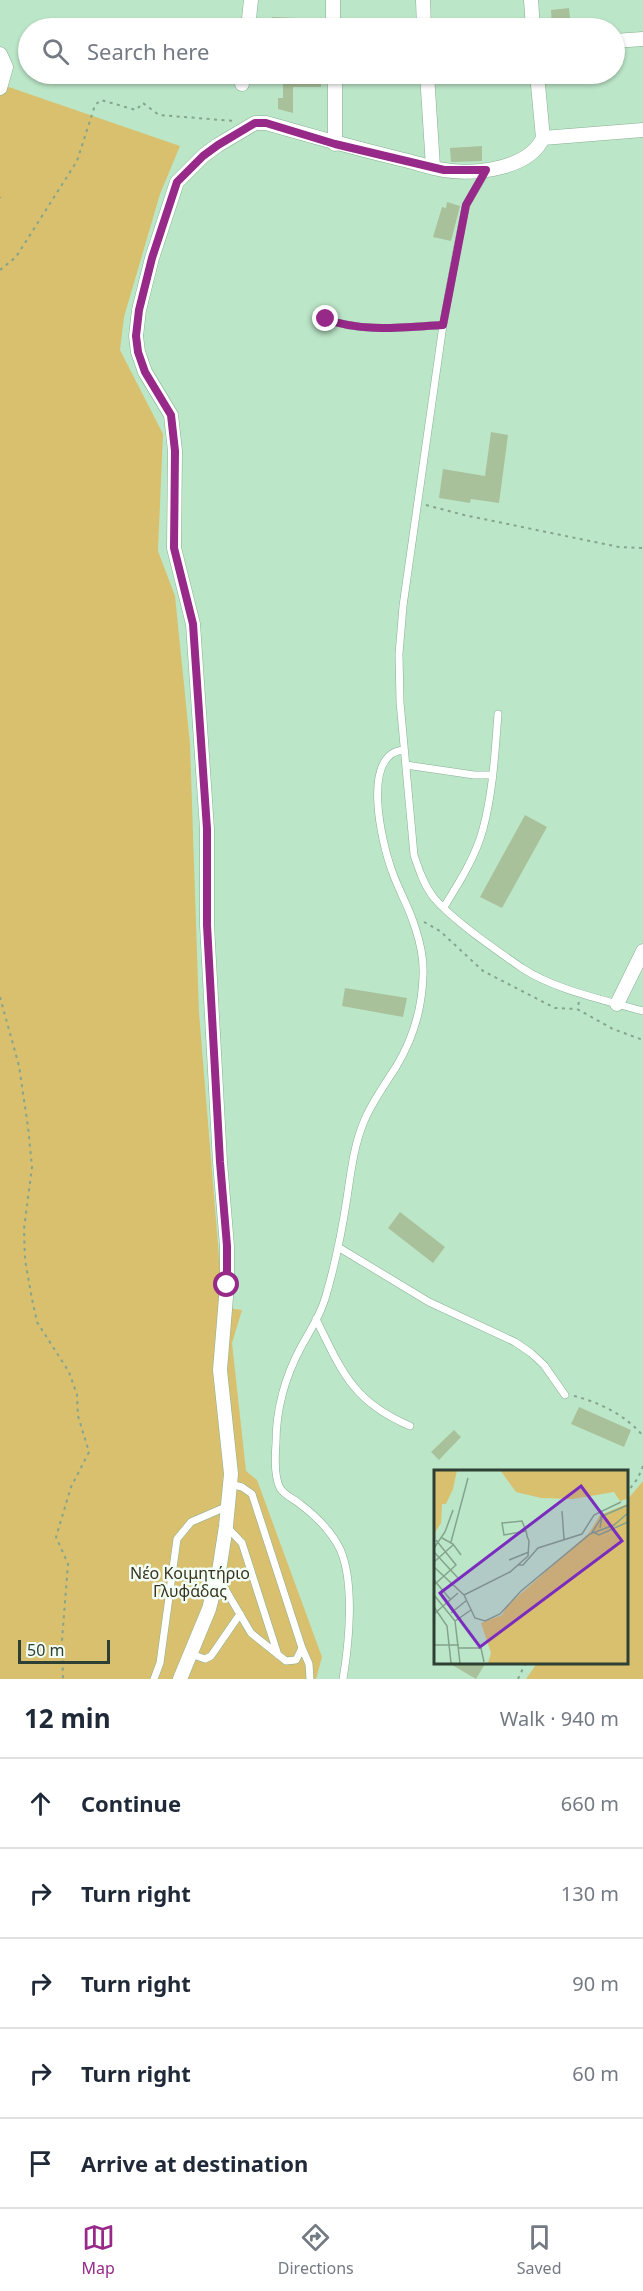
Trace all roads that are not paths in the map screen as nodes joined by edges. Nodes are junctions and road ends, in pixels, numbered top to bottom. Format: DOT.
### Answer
graph roads {
  1 [pos="251,0"];
  2 [pos="333,0"];
  3 [pos="423,0"];
  4 [pos="531,0"];
  5 [pos="249,18"];
  6 [pos="333,18"];
  7 [pos="424,18"];
  8 [pos="532,18"];
  9 [pos="643,39"];
  10 [pos="625,40"];
  11 [pos="0,54"];
  12 [pos="335,84"];
  13 [pos="428,84"];
  14 [pos="538,84"];
  15 [pos="0,88"];
  16 [pos="643,130"];
  17 [pos="543,138"];
  18 [pos="335,144"];
  19 [pos="433,167"];
  20 [pos="486,170"];
  21 [pos="326,319"];
  22 [pos="443,325"];
  23 [pos="498,714"];
  24 [pos="404,750"];
  25 [pos="406,765"];
  26 [pos="492,775"];
  27 [pos="444,907"];
  28 [pos="643,951"];
  29 [pos="616,1004"];
  30 [pos="643,1011"];
  31 [pos="338,1247"];
  32 [pos="316,1319"];
  33 [pos="565,1395"];
  34 [pos="411,1426"];
  35 [pos="230,1484"];
  36 [pos="228,1506"];
  37 [pos="226,1526"];
  38 [pos="218,1576"];
  39 [pos="240,1614"];
  40 [pos="302,1648"];
  41 [pos="191,1654"];
  42 [pos="279,1656"];
  43 [pos="154,1679"];
  44 [pos="180,1679"];
  45 [pos="310,1679"];
  46 [pos="343,1679"];
  1 -- 5 [label="street"];
  2 -- 6 [label="street"];
  3 -- 7 [label="street"];
  4 -- 8 [label="street"];
  9 -- 10 [label="street"];
  11 -- 15 [label="street"];
  12 -- 18 [label="street"];
  13 -- 19 [label="street"];
  14 -- 17 [label="street"];
  16 -- 17 [label="street"];
  17 -- 20 [label="street"];
  18 -- 19 [label="street"];
  18 -- 35 [label="street"];
  19 -- 20 [label="street"];
  20 -- 22 [label="lane"];
  21 -- 22 [label="lane"];
  22 -- 24 [label="lane"];
  23 -- 26 [label="lane"];
  24 -- 25 [label="lane"];
  24 -- 31 [label="lane"];
  25 -- 26 [label="lane"];
  25 -- 27 [label="lane"];
  26 -- 27 [label="lane"];
  27 -- 29 [label="lane"];
  28 -- 29 [label="street"];
  29 -- 30 [label="lane"];
  31 -- 32 [label="lane"];
  31 -- 33 [label="lane"];
  32 -- 34 [label="lane"];
  32 -- 46 [label="lane"];
  35 -- 36 [label="street"];
  35 -- 40 [label="lane"];
  36 -- 37 [label="street"];
  36 -- 43 [label="lane"];
  37 -- 38 [label="street"];
  37 -- 42 [label="lane"];
  38 -- 39 [label="lane"];
  38 -- 41 [label="street"];
  39 -- 41 [label="lane"];
  39 -- 42 [label="lane"];
  40 -- 42 [label="lane"];
  40 -- 45 [label="lane"];
  41 -- 44 [label="street"];
}
